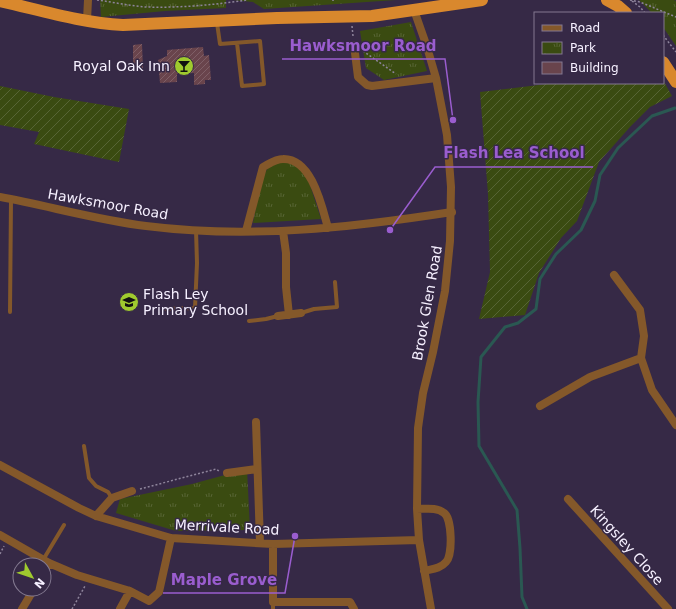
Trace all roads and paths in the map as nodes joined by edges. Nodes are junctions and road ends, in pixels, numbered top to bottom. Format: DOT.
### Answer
graph roads {
  1 [pos="88,0"];
  2 [pos="96,0"];
  3 [pos="247,0"];
  4 [pos="332,0"];
  5 [pos="335,0"];
  6 [pos="482,0"];
  7 [pos="608,0"];
  8 [pos="630,0"];
  9 [pos="0,1"];
  10 [pos="435,3"];
  11 [pos="414,10"];
  12 [pos="625,12"];
  13 [pos="644,12"];
  14 [pos="351,17"];
  15 [pos="676,17"];
  16 [pos="87,20"];
  17 [pos="216,20"];
  18 [pos="664,36"];
  19 [pos="237,43"];
  20 [pos="354,45"];
  21 [pos="676,52"];
  22 [pos="664,66"];
  23 [pos="436,78"];
  24 [pos="407,82"];
  25 [pos="676,82"];
  26 [pos="0,197"];
  27 [pos="11,199"];
  28 [pos="452,212"];
  29 [pos="328,228"];
  30 [pos="196,230"];
  31 [pos="246,231"];
  32 [pos="283,231"];
  33 [pos="614,275"];
  34 [pos="335,282"];
  35 [pos="166,309"];
  36 [pos="10,312"];
  37 [pos="301,313"];
  38 [pos="289,315"];
  39 [pos="278,316"];
  40 [pos="249,321"];
  41 [pos="641,358"];
  42 [pos="540,406"];
  43 [pos="256,422"];
  44 [pos="676,425"];
  45 [pos="84,446"];
  46 [pos="0,465"];
  47 [pos="258,469"];
  48 [pos="227,473"];
  49 [pos="132,491"];
  50 [pos="112,498"];
  51 [pos="568,499"];
  52 [pos="417,509"];
  53 [pos="96,516"];
  54 [pos="64,525"];
  55 [pos="0,535"];
  56 [pos="170,538"];
  57 [pos="419,540"];
  58 [pos="260,543"];
  59 [pos="273,544"];
  60 [pos="37,557"];
  61 [pos="48,557"];
  62 [pos="52,564"];
  63 [pos="424,571"];
  64 [pos="89,579"];
  65 [pos="130,591"];
  66 [pos="29,597"];
  67 [pos="272,606"];
  68 [pos="22,609"];
  69 [pos="72,609"];
  70 [pos="120,609"];
  71 [pos="354,609"];
  72 [pos="431,609"];
  73 [pos="668,609"];
  1 -- 16 [label="street"];
  2 -- 3 [label="path"];
  4 -- 5 [label="path"];
  6 -- 10 [label="highway"];
  7 -- 12 [label="highway"];
  8 -- 13 [label="path"];
  8 -- 15 [label="path"];
  9 -- 16 [label="highway"];
  10 -- 11 [label="highway"];
  11 -- 14 [label="highway"];
  11 -- 23 [label="street, Brook Glen Road"];
  14 -- 17 [label="highway"];
  14 -- 20 [label="path"];
  16 -- 17 [label="highway"];
  17 -- 19 [label="lane"];
  18 -- 21 [label="path"];
  19 -- 19 [label="lane"];
  20 -- 24 [label="path"];
  20 -- 24 [label="street"];
  22 -- 25 [label="highway"];
  23 -- 24 [label="street"];
  23 -- 28 [label="street, Brook Glen Road"];
  26 -- 27 [label="street, Hawksmoor Road"];
  27 -- 30 [label="street, Hawksmoor Road"];
  27 -- 36 [label="lane"];
  28 -- 29 [label="street, Hawksmoor Road"];
  28 -- 52 [label="street, Brook Glen Road"];
  29 -- 31 [label="street"];
  29 -- 32 [label="street, Hawksmoor Road"];
  30 -- 31 [label="street, Hawksmoor Road"];
  30 -- 35 [label="lane"];
  31 -- 32 [label="street, Hawksmoor Road"];
  32 -- 38 [label="street"];
  33 -- 41 [label="street"];
  34 -- 37 [label="lane"];
  37 -- 38 [label="street"];
  38 -- 39 [label="street"];
  39 -- 40 [label="lane"];
  41 -- 42 [label="street"];
  41 -- 44 [label="street"];
  43 -- 47 [label="street"];
  45 -- 50 [label="lane"];
  46 -- 53 [label="street, Merrivale Road"];
  47 -- 48 [label="street"];
  47 -- 58 [label="street"];
  48 -- 49 [label="path"];
  49 -- 50 [label="street"];
  50 -- 53 [label="street"];
  51 -- 73 [label="street, Kingsley Close"];
  52 -- 57 [label="street, Brook Glen Road"];
  52 -- 63 [label="street"];
  53 -- 56 [label="street, Merrivale Road"];
  54 -- 61 [label="lane"];
  55 -- 60 [label="street"];
  56 -- 58 [label="street, Merrivale Road"];
  56 -- 65 [label="street"];
  57 -- 59 [label="street, Merrivale Road"];
  57 -- 63 [label="street, Brook Glen Road"];
  58 -- 59 [label="street, Merrivale Road"];
  59 -- 67 [label="street"];
  62 -- 64 [label="street"];
  63 -- 72 [label="street, Brook Glen Road"];
  64 -- 65 [label="street"];
  64 -- 69 [label="path"];
  65 -- 70 [label="street"];
  66 -- 68 [label="street"];
  67 -- 71 [label="street"];
}
